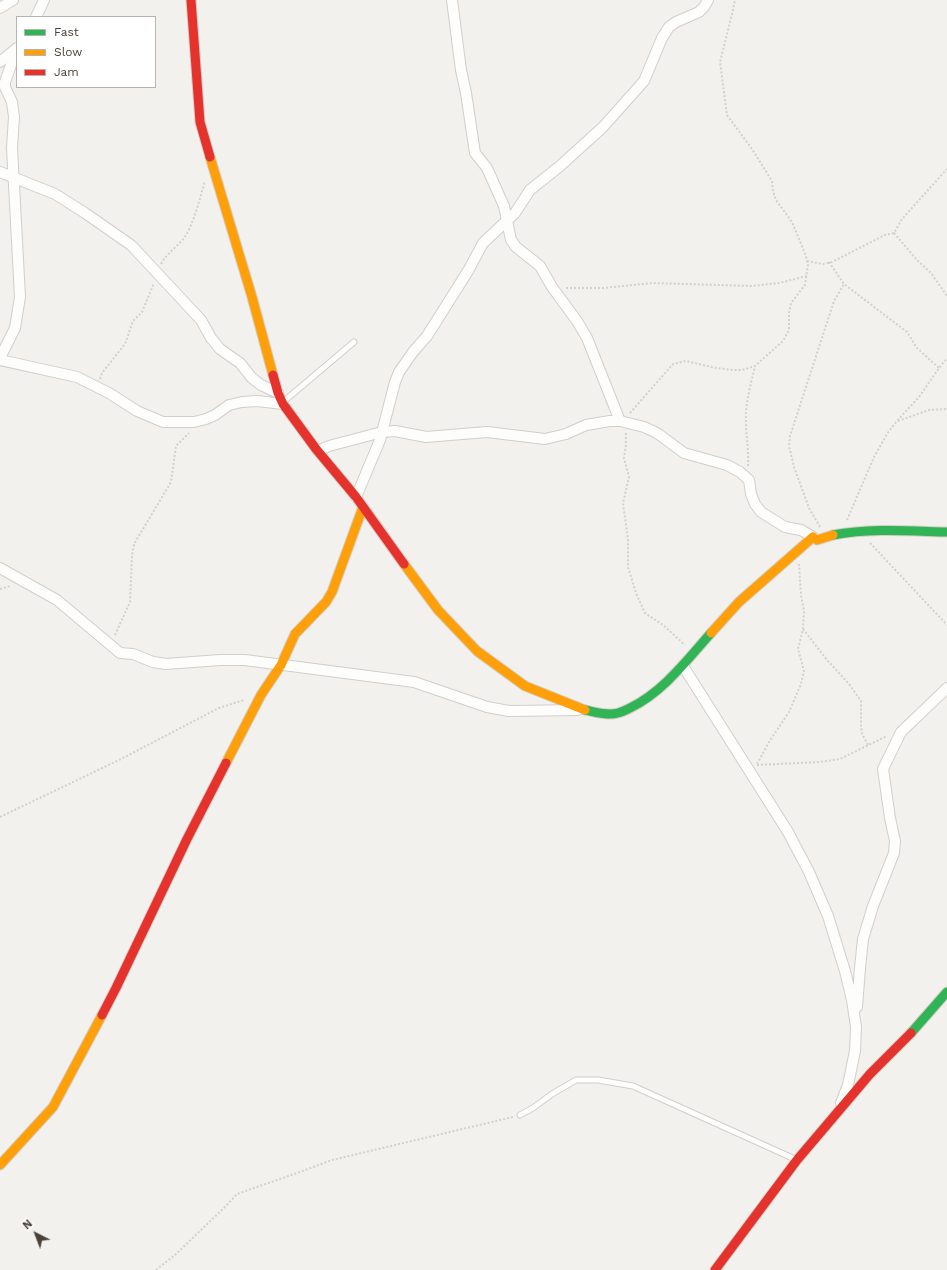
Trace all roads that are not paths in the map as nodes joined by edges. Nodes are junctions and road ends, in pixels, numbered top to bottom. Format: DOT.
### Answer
graph roads {
  1 [pos="13,0"];
  2 [pos="44,0"];
  3 [pos="191,0"];
  4 [pos="452,0"];
  5 [pos="708,0"];
  6 [pos="0,8"];
  7 [pos="36,16"];
  8 [pos="16,49"];
  9 [pos="16,51"];
  10 [pos="0,62"];
  11 [pos="0,172"];
  12 [pos="13,177"];
  13 [pos="506,221"];
  14 [pos="354,342"];
  15 [pos="0,359"];
  16 [pos="278,392"];
  17 [pos="282,403"];
  18 [pos="621,422"];
  19 [pos="382,432"];
  20 [pos="318,451"];
  21 [pos="356,497"];
  22 [pos="363,507"];
  23 [pos="947,532"];
  24 [pos="813,537"];
  25 [pos="0,568"];
  26 [pos="281,666"];
  27 [pos="683,666"];
  28 [pos="947,688"];
  29 [pos="582,710"];
  30 [pos="947,992"];
  31 [pos="856,1027"];
  32 [pos="837,1112"];
  33 [pos="520,1115"];
  34 [pos="797,1160"];
  35 [pos="0,1165"];
  36 [pos="714,1270"];
  1 -- 6 [label="street"];
  2 -- 7 [label="street"];
  3 -- 16 [label="street"];
  4 -- 13 [label="street"];
  5 -- 13 [label="street"];
  8 -- 10 [label="street"];
  9 -- 12 [label="street"];
  11 -- 12 [label="street"];
  12 -- 15 [label="street"];
  12 -- 16 [label="street"];
  13 -- 18 [label="street"];
  13 -- 19 [label="street"];
  14 -- 17 [label="lane"];
  15 -- 17 [label="street"];
  16 -- 17 [label="street"];
  17 -- 20 [label="street"];
  18 -- 19 [label="street"];
  18 -- 24 [label="street"];
  19 -- 20 [label="street"];
  19 -- 21 [label="street"];
  20 -- 21 [label="street"];
  21 -- 22 [label="street"];
  22 -- 26 [label="street"];
  22 -- 29 [label="street"];
  23 -- 24 [label="street"];
  24 -- 27 [label="street"];
  25 -- 26 [label="street"];
  26 -- 29 [label="street"];
  26 -- 35 [label="street"];
  27 -- 29 [label="street"];
  27 -- 31 [label="street"];
  28 -- 31 [label="street"];
  30 -- 32 [label="street"];
  31 -- 32 [label="street"];
  32 -- 34 [label="street"];
  33 -- 34 [label="lane"];
  34 -- 36 [label="street"];
}
